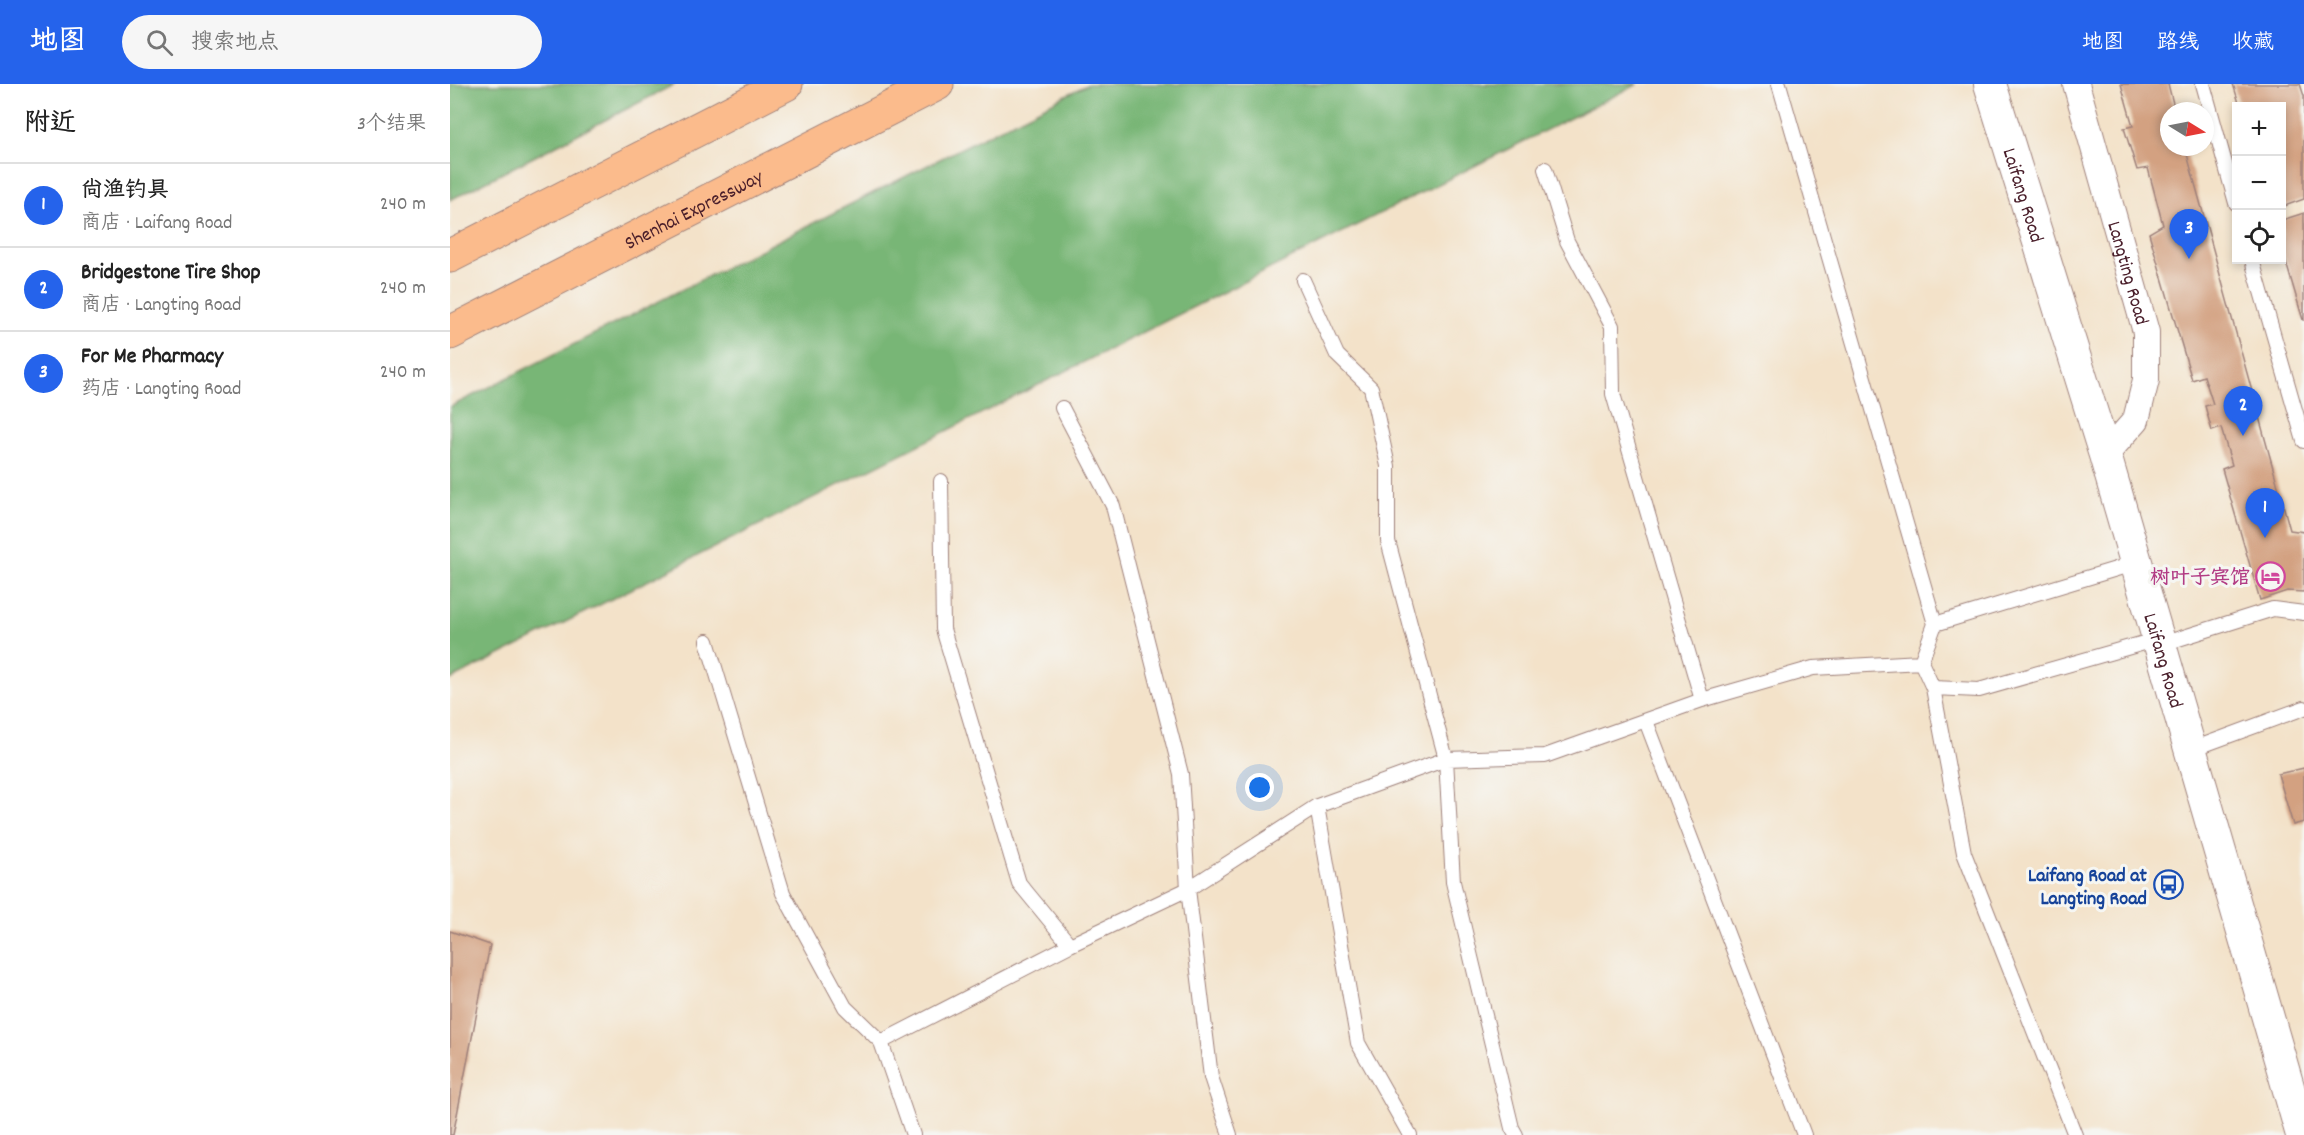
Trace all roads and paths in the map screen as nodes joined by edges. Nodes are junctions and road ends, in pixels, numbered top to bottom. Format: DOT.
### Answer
graph roads {
  1 [pos="786,84"];
  2 [pos="937,84"];
  3 [pos="1779,84"];
  4 [pos="1990,84"];
  5 [pos="2076,84"];
  6 [pos="2203,84"];
  7 [pos="1545,169"];
  8 [pos="2232,189"];
  9 [pos="450,256"];
  10 [pos="2253,264"];
  11 [pos="1303,280"];
  12 [pos="450,333"];
  13 [pos="1062,408"];
  14 [pos="2304,441"];
  15 [pos="2104,455"];
  16 [pos="941,481"];
  17 [pos="2136,563"];
  18 [pos="2304,613"];
  19 [pos="1935,624"];
  20 [pos="706,641"];
  21 [pos="2159,642"];
  22 [pos="1922,662"];
  23 [pos="1933,688"];
  24 [pos="1702,700"];
  25 [pos="2304,708"];
  26 [pos="1646,721"];
  27 [pos="2190,750"];
  28 [pos="1446,759"];
  29 [pos="1317,806"];
  30 [pos="1188,889"];
  31 [pos="1070,945"];
  32 [pos="881,1042"];
  33 [pos="914,1135"];
  34 [pos="1230,1135"];
  35 [pos="1410,1135"];
  36 [pos="1516,1135"];
  37 [pos="1804,1135"];
  38 [pos="2075,1135"];
  39 [pos="2301,1135"];
  1 -- 9 [label="highway"];
  2 -- 12 [label="highway, Shenhai Expressway"];
  3 -- 19 [label="lane"];
  4 -- 15 [label="street, Laifang Road"];
  5 -- 15 [label="street, Langting Road"];
  6 -- 8 [label="lane"];
  7 -- 24 [label="lane"];
  10 -- 14 [label="lane"];
  11 -- 28 [label="lane"];
  13 -- 30 [label="lane"];
  15 -- 17 [label="street, Laifang Road"];
  16 -- 31 [label="lane"];
  17 -- 19 [label="lane"];
  17 -- 21 [label="street, Laifang Road"];
  18 -- 21 [label="lane"];
  19 -- 22 [label="lane"];
  20 -- 32 [label="lane"];
  21 -- 23 [label="lane"];
  21 -- 27 [label="street, Laifang Road"];
  22 -- 23 [label="lane"];
  22 -- 24 [label="lane"];
  23 -- 38 [label="lane"];
  24 -- 26 [label="lane"];
  25 -- 27 [label="lane"];
  26 -- 28 [label="lane"];
  26 -- 37 [label="lane"];
  27 -- 39 [label="street, Laifang Road"];
  28 -- 29 [label="lane"];
  28 -- 36 [label="lane"];
  29 -- 30 [label="lane"];
  29 -- 35 [label="lane"];
  30 -- 31 [label="lane"];
  30 -- 34 [label="lane"];
  31 -- 32 [label="lane"];
  32 -- 33 [label="lane"];
}
